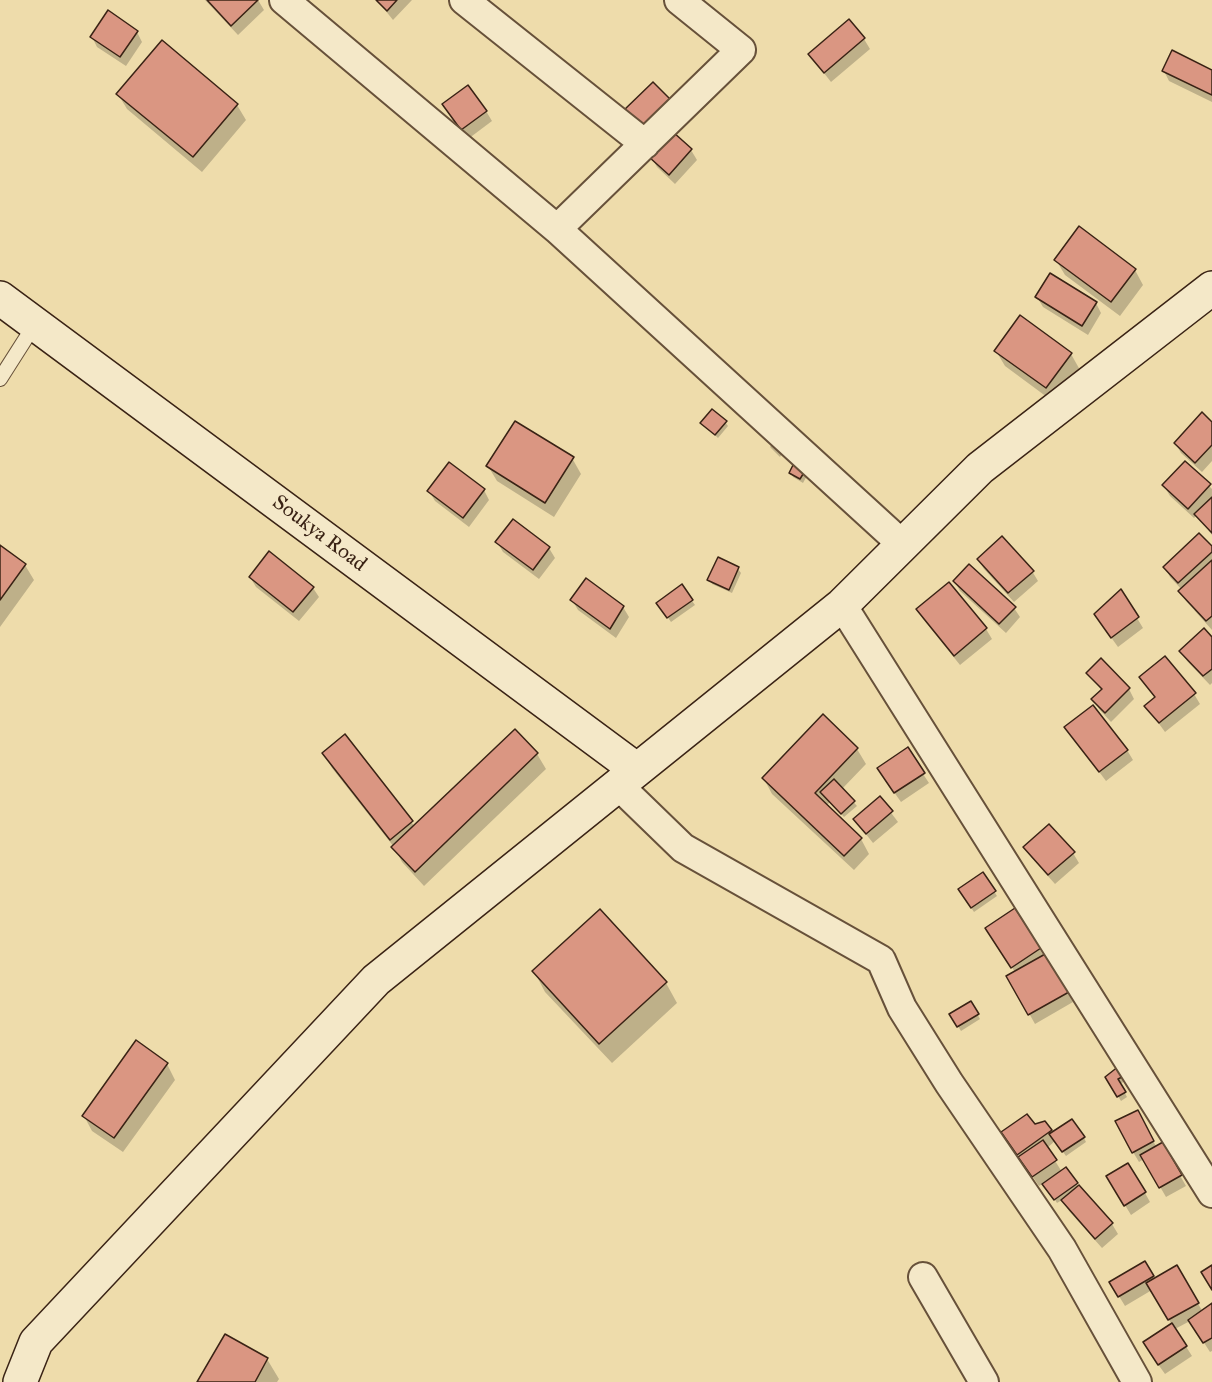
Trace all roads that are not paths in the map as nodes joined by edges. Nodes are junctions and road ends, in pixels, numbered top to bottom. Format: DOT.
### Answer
graph roads {
  1 [pos="284,0"];
  2 [pos="464,0"];
  3 [pos="679,0"];
  4 [pos="645,144"];
  5 [pos="557,229"];
  6 [pos="1212,288"];
  7 [pos="0,298"];
  8 [pos="35,324"];
  9 [pos="0,379"];
  10 [pos="903,545"];
  11 [pos="842,605"];
  12 [pos="628,778"];
  13 [pos="1212,1193"];
  14 [pos="923,1277"];
  15 [pos="21,1382"];
  16 [pos="984,1382"];
  17 [pos="1137,1382"];
  1 -- 5 [label="street"];
  2 -- 4 [label="street"];
  3 -- 4 [label="street"];
  4 -- 5 [label="street"];
  5 -- 10 [label="street"];
  6 -- 10 [label="main road"];
  7 -- 8 [label="main road, Soukya Road"];
  8 -- 9 [label="lane"];
  8 -- 12 [label="main road, Soukya Road"];
  10 -- 11 [label="main road"];
  11 -- 12 [label="main road"];
  11 -- 13 [label="street"];
  12 -- 15 [label="main road"];
  12 -- 17 [label="street"];
  14 -- 16 [label="street"];
}
